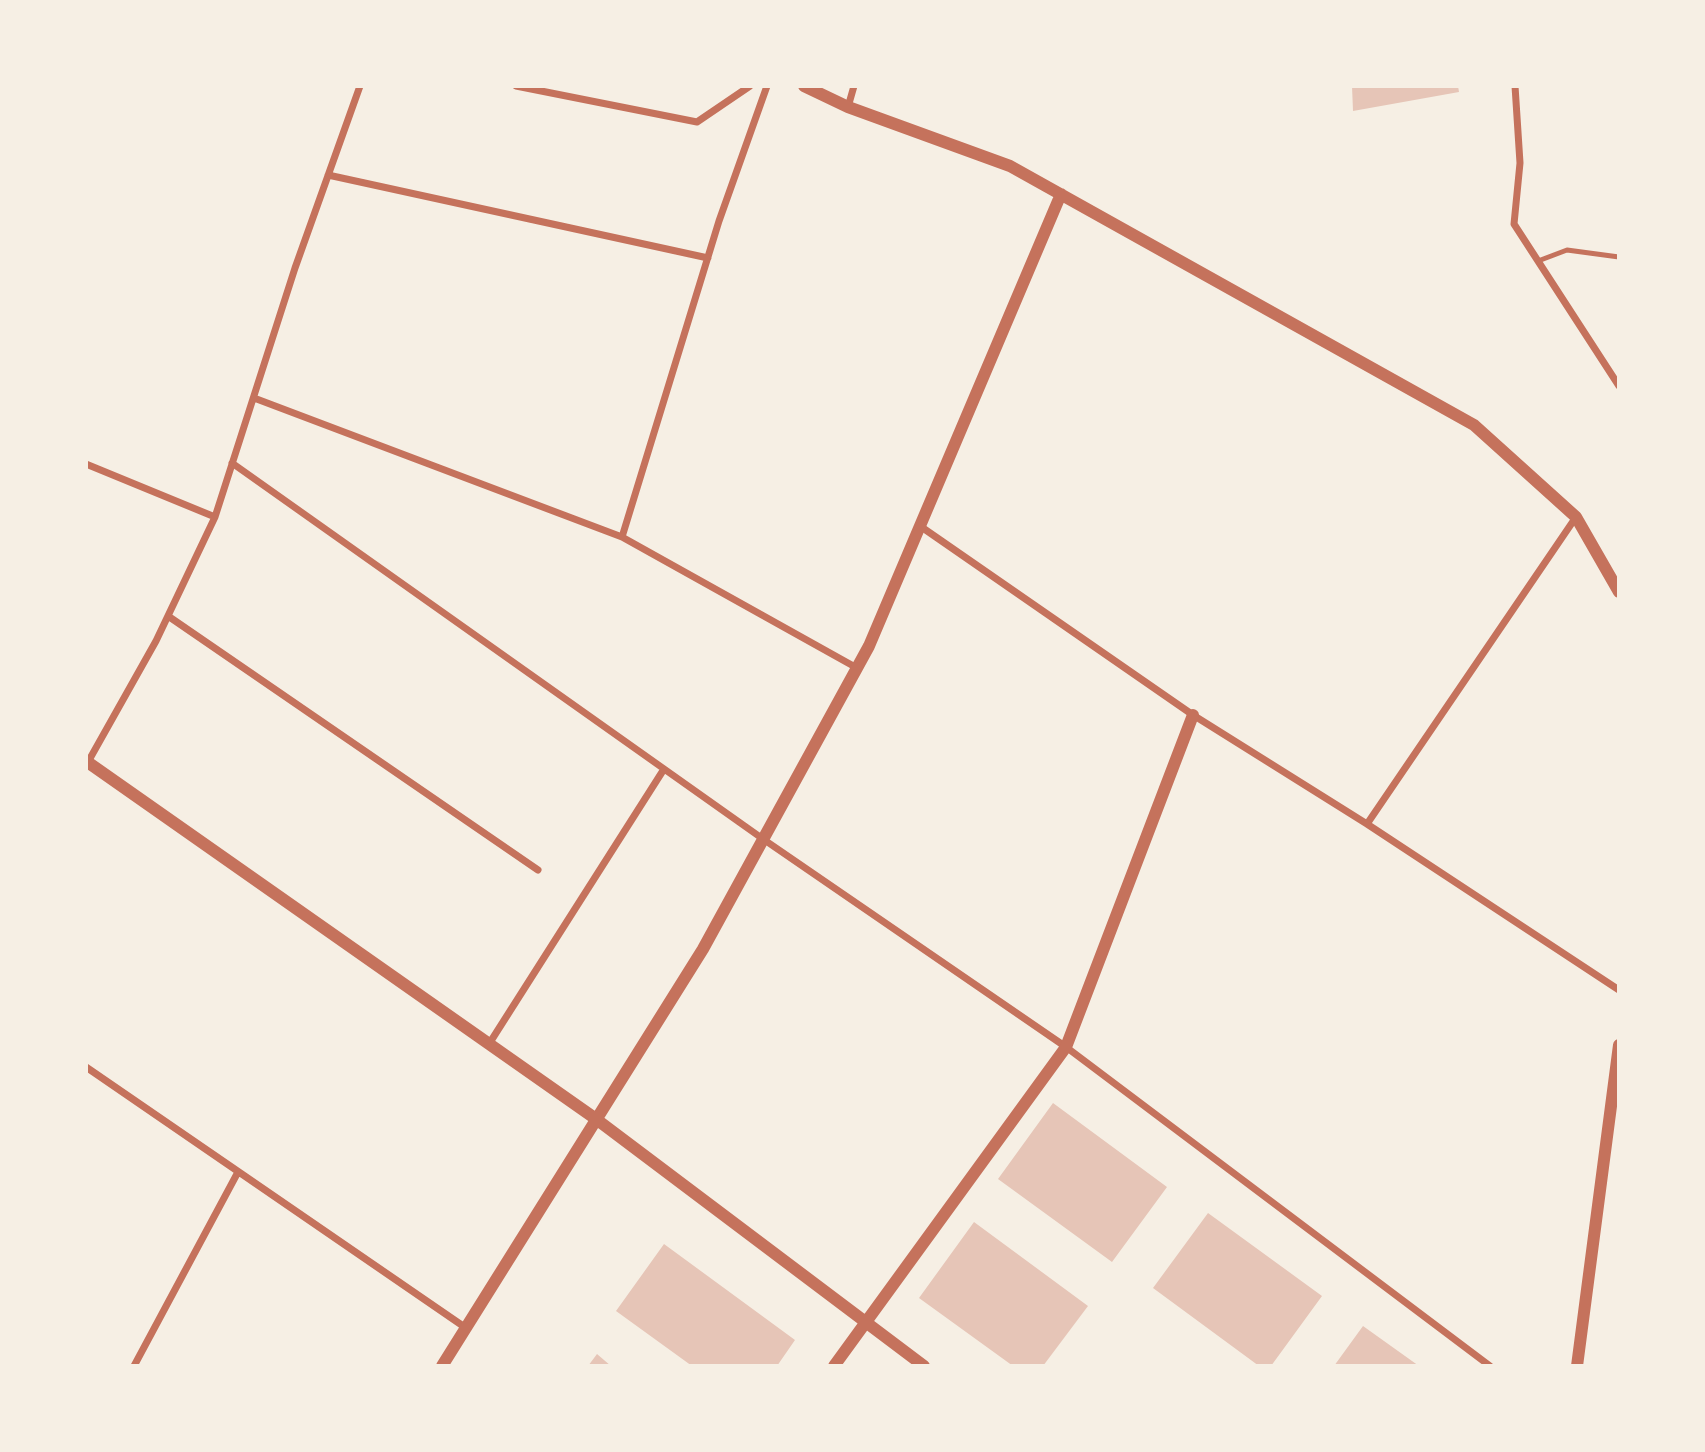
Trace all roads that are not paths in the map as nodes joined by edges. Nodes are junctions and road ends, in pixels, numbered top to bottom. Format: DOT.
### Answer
graph roads {
  1 [pos="360,86"];
  2 [pos="516,86"];
  3 [pos="750,86"];
  4 [pos="767,86"];
  5 [pos="804,86"];
  6 [pos="854,86"];
  7 [pos="1515,86"];
  8 [pos="848,107"];
  9 [pos="328,175"];
  10 [pos="1061,194"];
  11 [pos="1619,257"];
  12 [pos="708,258"];
  13 [pos="1538,261"];
  14 [pos="1619,386"];
  15 [pos="254,398"];
  16 [pos="232,463"];
  17 [pos="86,464"];
  18 [pos="215,517"];
  19 [pos="1576,517"];
  20 [pos="920,526"];
  21 [pos="622,537"];
  22 [pos="1619,592"];
  23 [pos="168,616"];
  24 [pos="857,668"];
  25 [pos="1193,715"];
  26 [pos="86,763"];
  27 [pos="664,769"];
  28 [pos="1367,824"];
  29 [pos="763,839"];
  30 [pos="538,870"];
  31 [pos="1619,990"];
  32 [pos="489,1044"];
  33 [pos="1619,1045"];
  34 [pos="1066,1047"];
  35 [pos="86,1067"];
  36 [pos="596,1119"];
  37 [pos="238,1172"];
  38 [pos="865,1322"];
  39 [pos="466,1328"];
  40 [pos="134,1366"];
  41 [pos="442,1366"];
  42 [pos="834,1366"];
  43 [pos="924,1366"];
  44 [pos="1490,1366"];
  45 [pos="1577,1366"];
  1 -- 9 [label="street"];
  2 -- 3 [label="street"];
  4 -- 12 [label="street"];
  5 -- 8 [label="street"];
  6 -- 8 [label="street"];
  7 -- 13 [label="street"];
  8 -- 10 [label="street"];
  9 -- 12 [label="street"];
  9 -- 15 [label="street"];
  10 -- 19 [label="street"];
  10 -- 20 [label="street"];
  11 -- 13 [label="lane"];
  12 -- 21 [label="street"];
  13 -- 14 [label="street"];
  15 -- 16 [label="street"];
  15 -- 21 [label="street"];
  16 -- 18 [label="street"];
  16 -- 27 [label="street"];
  17 -- 18 [label="street"];
  18 -- 23 [label="street"];
  19 -- 22 [label="street"];
  19 -- 28 [label="street"];
  20 -- 24 [label="street"];
  20 -- 25 [label="street"];
  21 -- 24 [label="street"];
  23 -- 26 [label="street"];
  23 -- 30 [label="street"];
  24 -- 29 [label="street"];
  25 -- 28 [label="street"];
  25 -- 34 [label="street"];
  26 -- 32 [label="street"];
  27 -- 29 [label="street"];
  27 -- 32 [label="street"];
  28 -- 31 [label="street"];
  29 -- 34 [label="street"];
  29 -- 36 [label="street"];
  32 -- 36 [label="street"];
  33 -- 45 [label="street"];
  34 -- 38 [label="street"];
  34 -- 44 [label="street"];
  35 -- 37 [label="street"];
  36 -- 38 [label="street"];
  36 -- 39 [label="street"];
  37 -- 39 [label="street"];
  37 -- 40 [label="street"];
  38 -- 42 [label="street"];
  38 -- 43 [label="street"];
  39 -- 41 [label="street"];
}
